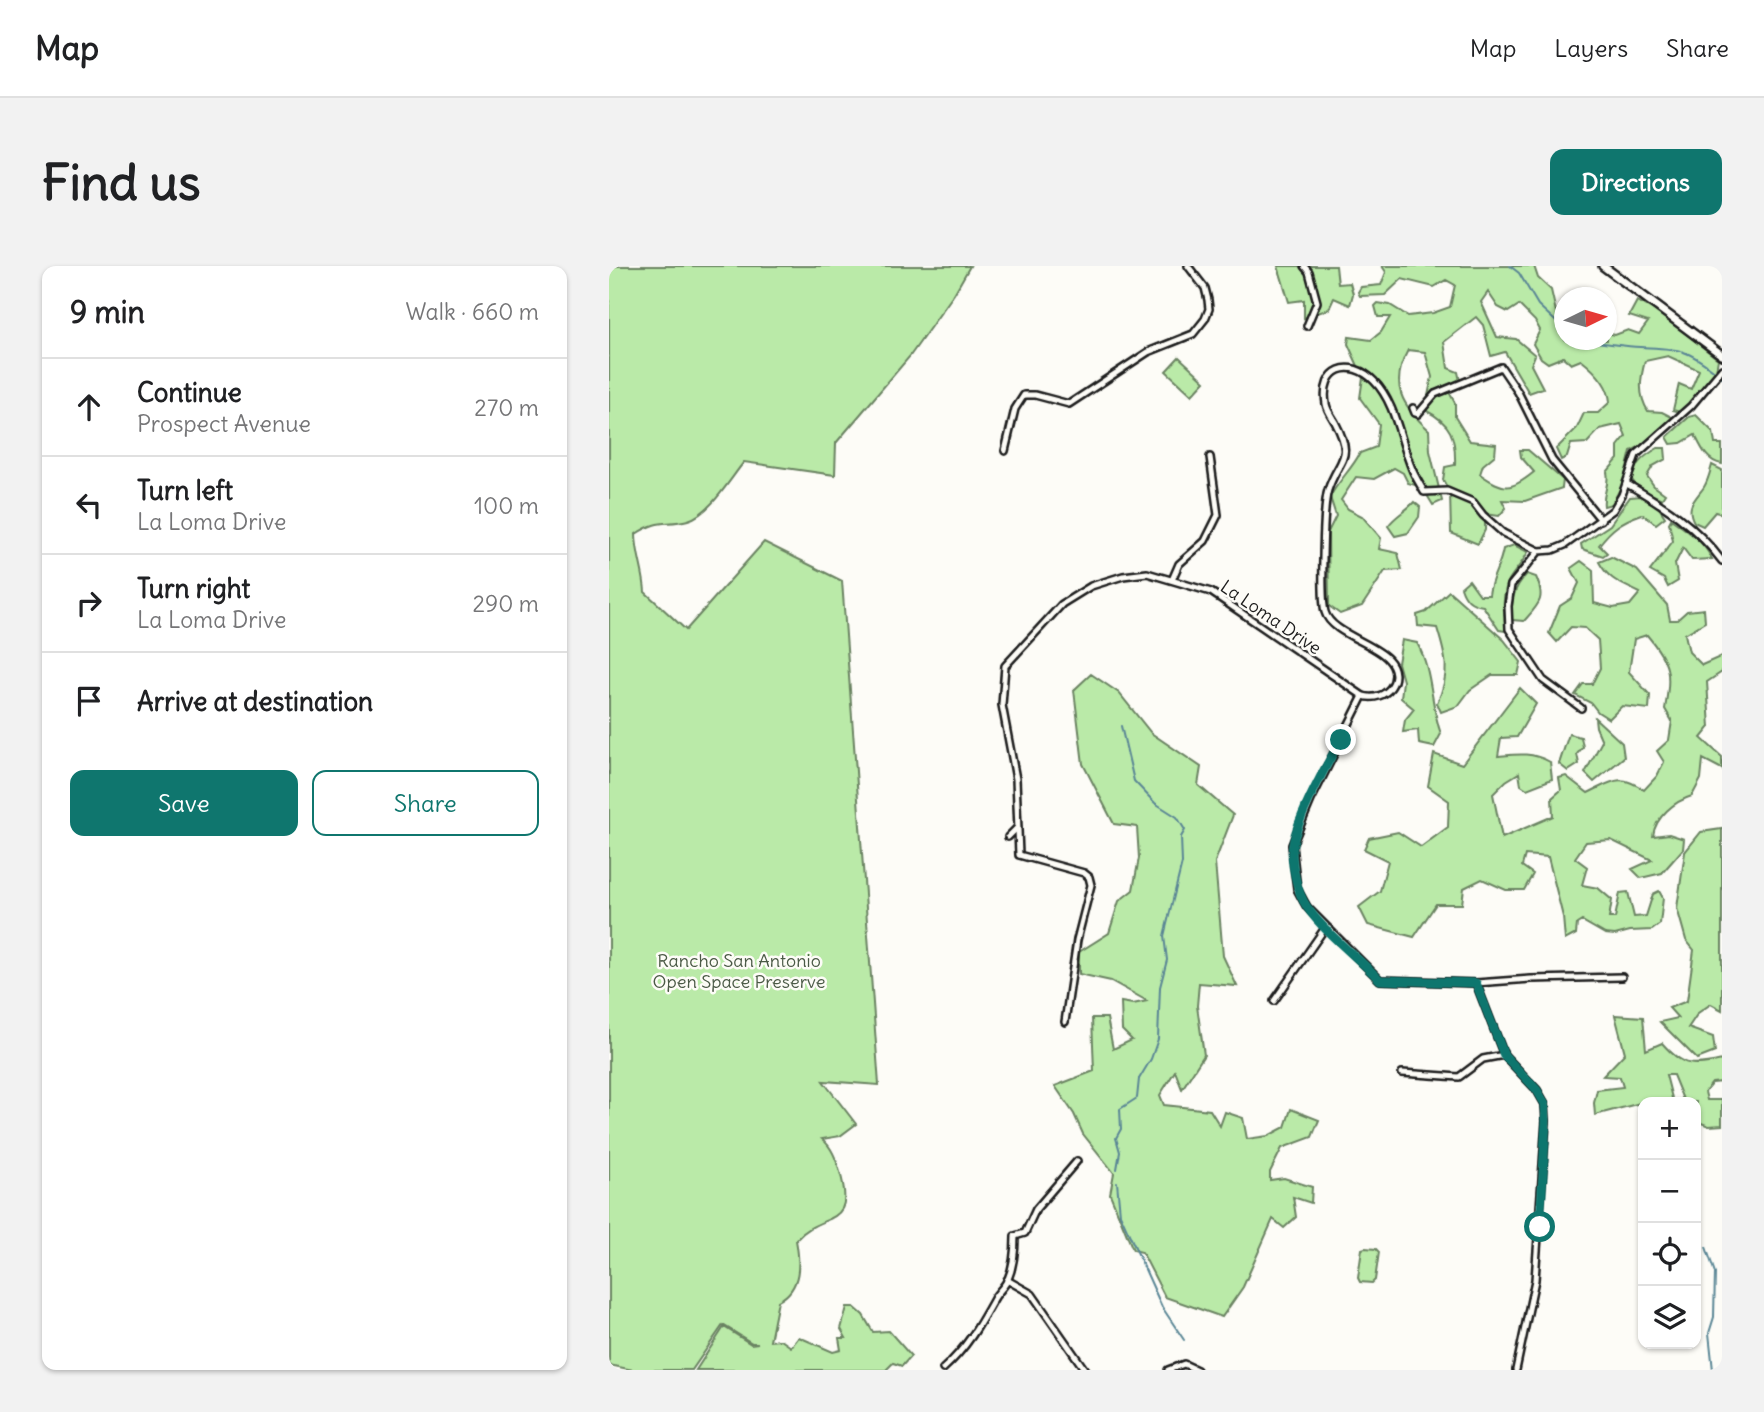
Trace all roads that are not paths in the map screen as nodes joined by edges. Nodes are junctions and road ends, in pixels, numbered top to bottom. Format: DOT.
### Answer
graph roads {
  1 [pos="1188,266"];
  2 [pos="1304,266"];
  3 [pos="1602,266"];
  4 [pos="1307,326"];
  5 [pos="1722,355"];
  6 [pos="1722,369"];
  7 [pos="1413,408"];
  8 [pos="1005,452"];
  9 [pos="1210,457"];
  10 [pos="1627,484"];
  11 [pos="1601,520"];
  12 [pos="1539,551"];
  13 [pos="1722,561"];
  14 [pos="1172,580"];
  15 [pos="1363,696"];
  16 [pos="1581,708"];
  17 [pos="1017,828"];
  18 [pos="1008,837"];
  19 [pos="1325,928"];
  20 [pos="1622,977"];
  21 [pos="1476,983"];
  22 [pos="1274,1000"];
  23 [pos="1065,1022"];
  24 [pos="1504,1055"];
  25 [pos="1402,1073"];
  26 [pos="1077,1161"];
  27 [pos="1007,1280"];
  28 [pos="943,1369"];
  29 [pos="1085,1370"];
  30 [pos="1169,1370"];
  31 [pos="1197,1370"];
  32 [pos="1516,1370"];
  1 -- 8 [label="street"];
  2 -- 4 [label="street"];
  3 -- 5 [label="street"];
  6 -- 10 [label="street"];
  7 -- 11 [label="street"];
  9 -- 14 [label="street"];
  10 -- 11 [label="street"];
  10 -- 13 [label="street"];
  11 -- 12 [label="street"];
  12 -- 15 [label="street"];
  12 -- 16 [label="street"];
  14 -- 15 [label="street, La Loma Drive"];
  14 -- 17 [label="street, La Loma Drive"];
  15 -- 19 [label="street"];
  17 -- 18 [label="street"];
  17 -- 23 [label="street, La Loma Drive"];
  19 -- 21 [label="street"];
  19 -- 22 [label="street"];
  20 -- 21 [label="street"];
  21 -- 24 [label="street"];
  24 -- 25 [label="street"];
  24 -- 32 [label="street"];
  26 -- 27 [label="street"];
  27 -- 28 [label="street"];
  27 -- 29 [label="street"];
  30 -- 31 [label="street"];
}
